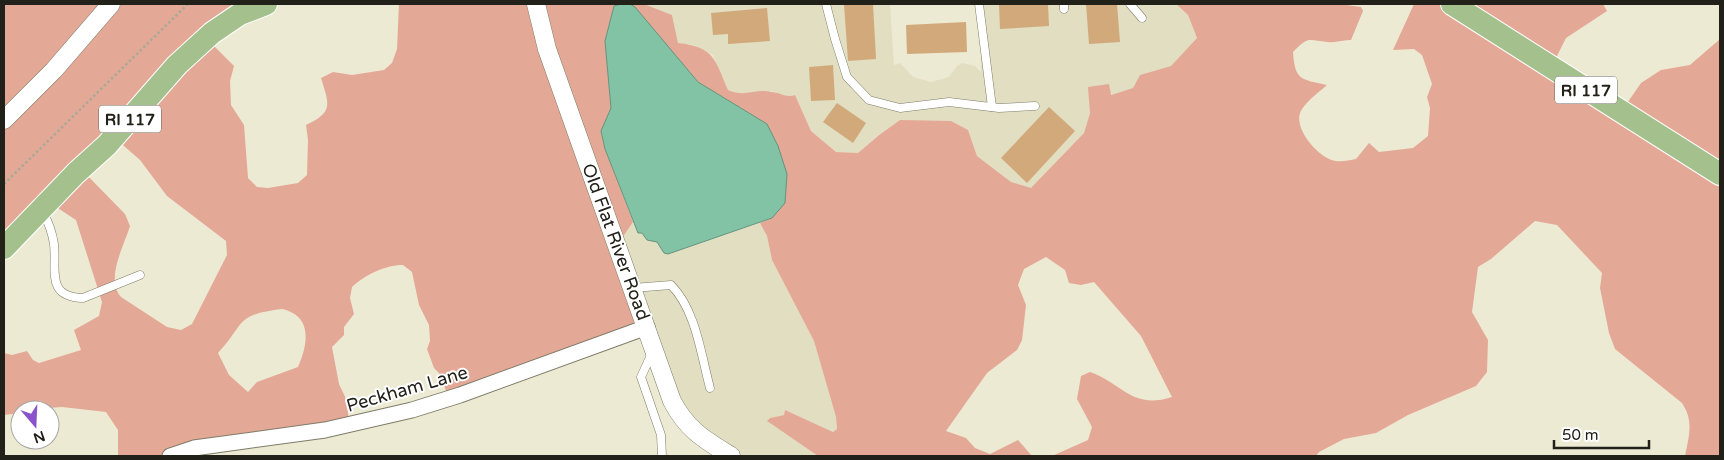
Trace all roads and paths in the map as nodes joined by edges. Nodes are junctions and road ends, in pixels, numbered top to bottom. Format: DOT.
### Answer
graph roads {
  1 [pos="111,4"];
  2 [pos="188,4"];
  3 [pos="266,4"];
  4 [pos="536,4"];
  5 [pos="826,4"];
  6 [pos="979,4"];
  7 [pos="1130,4"];
  8 [pos="1452,4"];
  9 [pos="1142,18"];
  10 [pos="1035,106"];
  11 [pos="992,107"];
  12 [pos="4,120"];
  13 [pos="1720,174"];
  14 [pos="4,184"];
  15 [pos="42,208"];
  16 [pos="4,248"];
  17 [pos="140,275"];
  18 [pos="633,288"];
  19 [pos="647,327"];
  20 [pos="654,349"];
  21 [pos="710,388"];
  22 [pos="170,456"];
  23 [pos="662,456"];
  24 [pos="731,456"];
  1 -- 12 [label="street"];
  2 -- 14 [label="path"];
  3 -- 15 [label="main road, RI 117"];
  4 -- 18 [label="street, Old Flat River Road"];
  5 -- 11 [label="lane"];
  6 -- 11 [label="lane"];
  7 -- 9 [label="lane"];
  8 -- 13 [label="main road, RI 117"];
  10 -- 11 [label="lane"];
  15 -- 16 [label="main road, RI 117"];
  15 -- 17 [label="lane"];
  18 -- 19 [label="street, Old Flat River Road"];
  18 -- 21 [label="lane"];
  19 -- 20 [label="street, Old Flat River Road"];
  19 -- 22 [label="street, Peckham Lane"];
  20 -- 23 [label="lane"];
  20 -- 24 [label="street, Old Flat River Road"];
}
